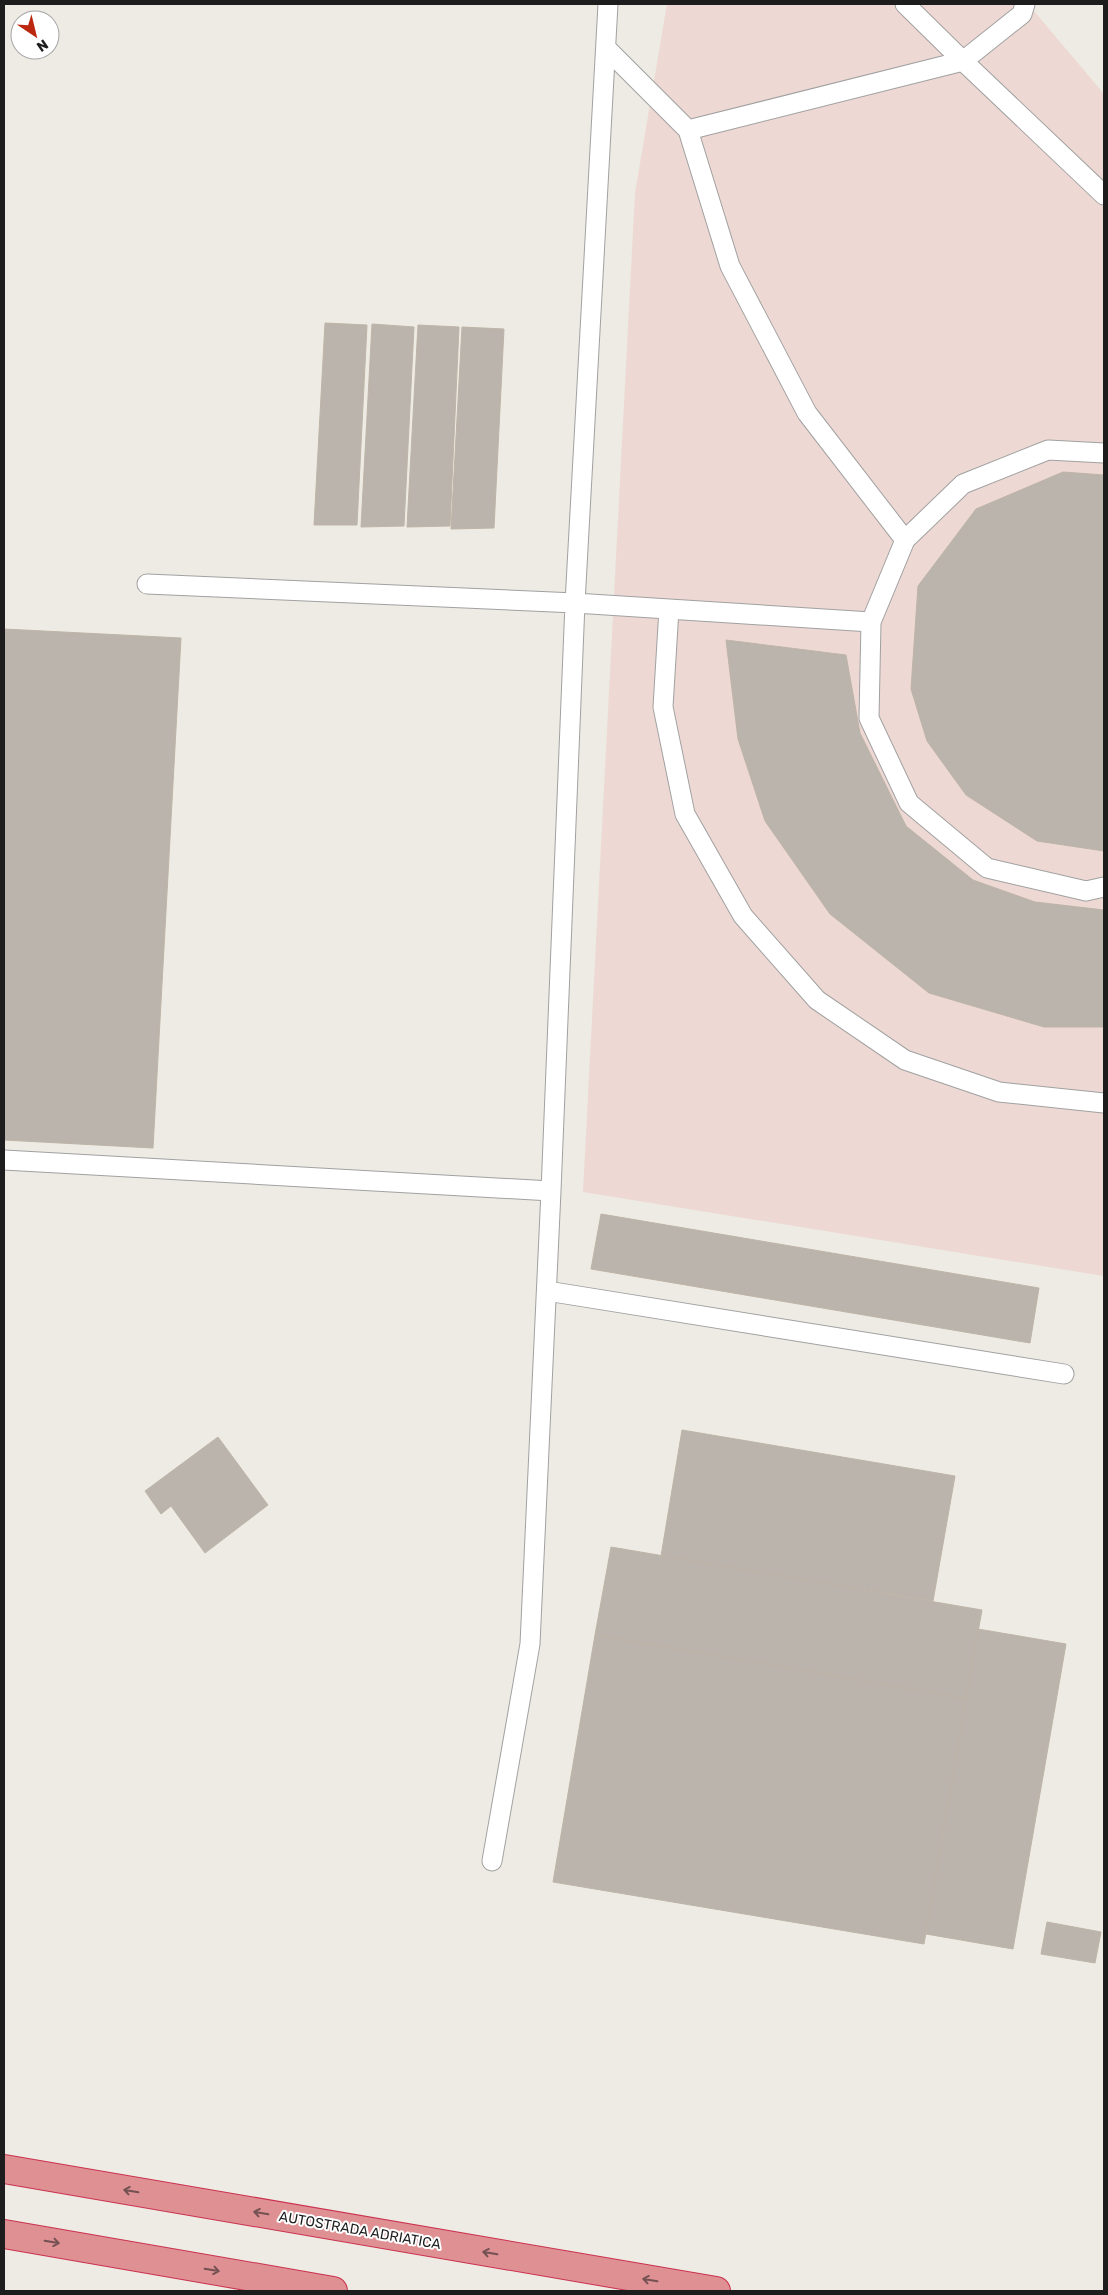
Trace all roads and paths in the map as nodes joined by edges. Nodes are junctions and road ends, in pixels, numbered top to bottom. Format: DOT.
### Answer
graph roads {
  1 [pos="608,4"];
  2 [pos="905,4"];
  3 [pos="1026,4"];
  4 [pos="606,48"];
  5 [pos="962,61"];
  6 [pos="688,130"];
  7 [pos="1104,195"];
  8 [pos="1104,453"];
  9 [pos="905,540"];
  10 [pos="147,584"];
  11 [pos="575,603"];
  12 [pos="670,609"];
  13 [pos="871,622"];
  14 [pos="1104,887"];
  15 [pos="1104,1103"];
  16 [pos="4,1160"];
  17 [pos="551,1191"];
  18 [pos="547,1291"];
  19 [pos="1064,1374"];
  20 [pos="492,1861"];
  21 [pos="4,2168"];
  22 [pos="4,2234"];
  23 [pos="333,2291"];
  24 [pos="716,2291"];
  1 -- 4 [label="lane"];
  2 -- 5 [label="lane"];
  3 -- 5 [label="lane"];
  4 -- 6 [label="lane"];
  4 -- 11 [label="lane"];
  5 -- 6 [label="lane"];
  5 -- 7 [label="lane"];
  6 -- 9 [label="lane"];
  8 -- 9 [label="lane"];
  9 -- 13 [label="lane"];
  10 -- 11 [label="lane"];
  11 -- 12 [label="lane"];
  11 -- 17 [label="lane"];
  12 -- 13 [label="lane"];
  12 -- 15 [label="lane"];
  13 -- 14 [label="lane"];
  16 -- 17 [label="lane"];
  17 -- 18 [label="lane"];
  18 -- 19 [label="lane"];
  18 -- 20 [label="lane"];
  24 -- 21 [label="highway, AUTOSTRADA ADRIATICA, one-way"];
  22 -- 23 [label="highway, one-way"];
}
